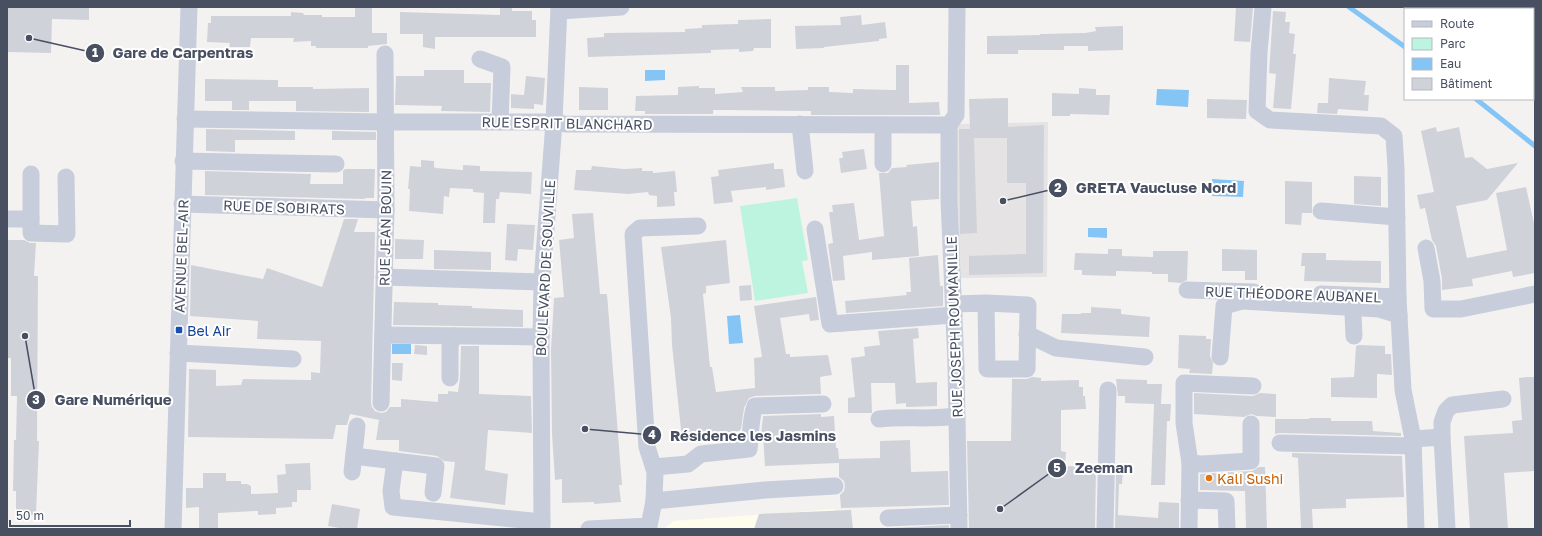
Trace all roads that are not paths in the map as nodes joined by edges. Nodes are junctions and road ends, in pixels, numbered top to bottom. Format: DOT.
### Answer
graph roads {
  1 [pos="189,7"];
  2 [pos="613,7"];
  3 [pos="621,7"];
  4 [pos="957,7"];
  5 [pos="1263,7"];
  6 [pos="559,9"];
  7 [pos="385,54"];
  8 [pos="480,59"];
  9 [pos="185,119"];
  10 [pos="386,122"];
  11 [pos="500,122"];
  12 [pos="554,122"];
  13 [pos="800,124"];
  14 [pos="884,124"];
  15 [pos="950,125"];
  16 [pos="183,161"];
  17 [pos="336,164"];
  18 [pos="883,164"];
  19 [pos="805,171"];
  20 [pos="31,174"];
  21 [pos="66,177"];
  22 [pos="182,204"];
  23 [pos="386,210"];
  24 [pos="1321,211"];
  25 [pos="1397,217"];
  26 [pos="7,218"];
  27 [pos="31,219"];
  28 [pos="698,226"];
  29 [pos="815,229"];
  30 [pos="1426,248"];
  31 [pos="384,277"];
  32 [pos="542,282"];
  33 [pos="1187,290"];
  34 [pos="1535,294"];
  35 [pos="1398,297"];
  36 [pos="986,303"];
  37 [pos="1357,308"];
  38 [pos="954,310"];
  39 [pos="1400,315"];
  40 [pos="1027,334"];
  41 [pos="383,335"];
  42 [pos="454,336"];
  43 [pos="1354,336"];
  44 [pos="541,337"];
  45 [pos="178,353"];
  46 [pos="1145,357"];
  47 [pos="1220,357"];
  48 [pos="293,359"];
  49 [pos="450,378"];
  50 [pos="1253,386"];
  51 [pos="1108,390"];
  52 [pos="1504,399"];
  53 [pos="381,403"];
  54 [pos="823,404"];
  55 [pos="957,416"];
  56 [pos="879,419"];
  57 [pos="1251,424"];
  58 [pos="357,426"];
  59 [pos="1442,437"];
  60 [pos="1413,442"];
  61 [pos="1280,443"];
  62 [pos="395,461"];
  63 [pos="1190,463"];
  64 [pos="654,466"];
  65 [pos="835,486"];
  66 [pos="433,493"];
  67 [pos="1189,500"];
  68 [pos="654,501"];
  69 [pos="888,518"];
  70 [pos="959,522"];
  71 [pos="542,525"];
  72 [pos="173,529"];
  73 [pos="588,529"];
  74 [pos="1105,529"];
  75 [pos="1189,529"];
  76 [pos="1227,529"];
  77 [pos="1416,529"];
  78 [pos="1447,529"];
  1 -- 9 [label="street, AVENUE BEL-AIR"];
  2 -- 3 [label="street"];
  2 -- 6 [label="street"];
  4 -- 15 [label="street, RUE JOSEPH ROUMANILLE"];
  5 -- 25 [label="street, RUE THÉODORE AUBANEL"];
  6 -- 12 [label="street, BOULEVARD DE SOUVILLE"];
  7 -- 10 [label="street, RUE JEAN BOUIN"];
  8 -- 11 [label="street"];
  9 -- 10 [label="street, RUE ESPRIT BLANCHARD"];
  9 -- 16 [label="street, AVENUE BEL-AIR"];
  10 -- 11 [label="street, RUE ESPRIT BLANCHARD"];
  10 -- 23 [label="street, RUE JEAN BOUIN"];
  11 -- 12 [label="street, RUE ESPRIT BLANCHARD"];
  12 -- 13 [label="street, RUE ESPRIT BLANCHARD"];
  12 -- 32 [label="street, BOULEVARD DE SOUVILLE"];
  13 -- 14 [label="street, RUE ESPRIT BLANCHARD"];
  13 -- 19 [label="street"];
  14 -- 15 [label="street, RUE ESPRIT BLANCHARD"];
  14 -- 18 [label="street"];
  15 -- 38 [label="street, RUE JOSEPH ROUMANILLE"];
  16 -- 17 [label="street"];
  16 -- 22 [label="street, AVENUE BEL-AIR"];
  20 -- 27 [label="street"];
  21 -- 27 [label="street"];
  22 -- 23 [label="street, RUE DE SOBIRATS"];
  22 -- 45 [label="street, AVENUE BEL-AIR"];
  23 -- 31 [label="street, RUE JEAN BOUIN"];
  24 -- 25 [label="street"];
  25 -- 35 [label="street, RUE THÉODORE AUBANEL"];
  26 -- 27 [label="street"];
  28 -- 64 [label="street"];
  29 -- 38 [label="street"];
  30 -- 34 [label="street"];
  31 -- 32 [label="street"];
  31 -- 41 [label="street, RUE JEAN BOUIN"];
  32 -- 44 [label="street, BOULEVARD DE SOUVILLE"];
  33 -- 35 [label="street, RUE THÉODORE AUBANEL"];
  35 -- 39 [label="street, RUE THÉODORE AUBANEL"];
  36 -- 38 [label="street"];
  36 -- 40 [label="street"];
  36 -- 40 [label="street"];
  37 -- 39 [label="street"];
  37 -- 43 [label="street"];
  37 -- 47 [label="street"];
  38 -- 55 [label="street, RUE JOSEPH ROUMANILLE"];
  39 -- 60 [label="street, RUE THÉODORE AUBANEL"];
  40 -- 46 [label="street"];
  41 -- 42 [label="street"];
  41 -- 53 [label="street, RUE JEAN BOUIN"];
  42 -- 44 [label="street"];
  42 -- 49 [label="street"];
  44 -- 71 [label="street, BOULEVARD DE SOUVILLE"];
  45 -- 48 [label="street"];
  45 -- 72 [label="street, AVENUE BEL-AIR"];
  50 -- 63 [label="street"];
  51 -- 74 [label="street"];
  52 -- 59 [label="street"];
  54 -- 64 [label="street"];
  55 -- 56 [label="street"];
  55 -- 70 [label="street, RUE JOSEPH ROUMANILLE"];
  57 -- 63 [label="street"];
  58 -- 62 [label="street"];
  59 -- 60 [label="street"];
  59 -- 78 [label="street"];
  60 -- 61 [label="street"];
  60 -- 77 [label="street, RUE THÉODORE AUBANEL"];
  62 -- 66 [label="street"];
  62 -- 71 [label="street"];
  63 -- 67 [label="street"];
  64 -- 68 [label="street"];
  65 -- 68 [label="street"];
  67 -- 75 [label="street"];
  67 -- 76 [label="street"];
  68 -- 73 [label="street"];
  69 -- 70 [label="street"];
}
